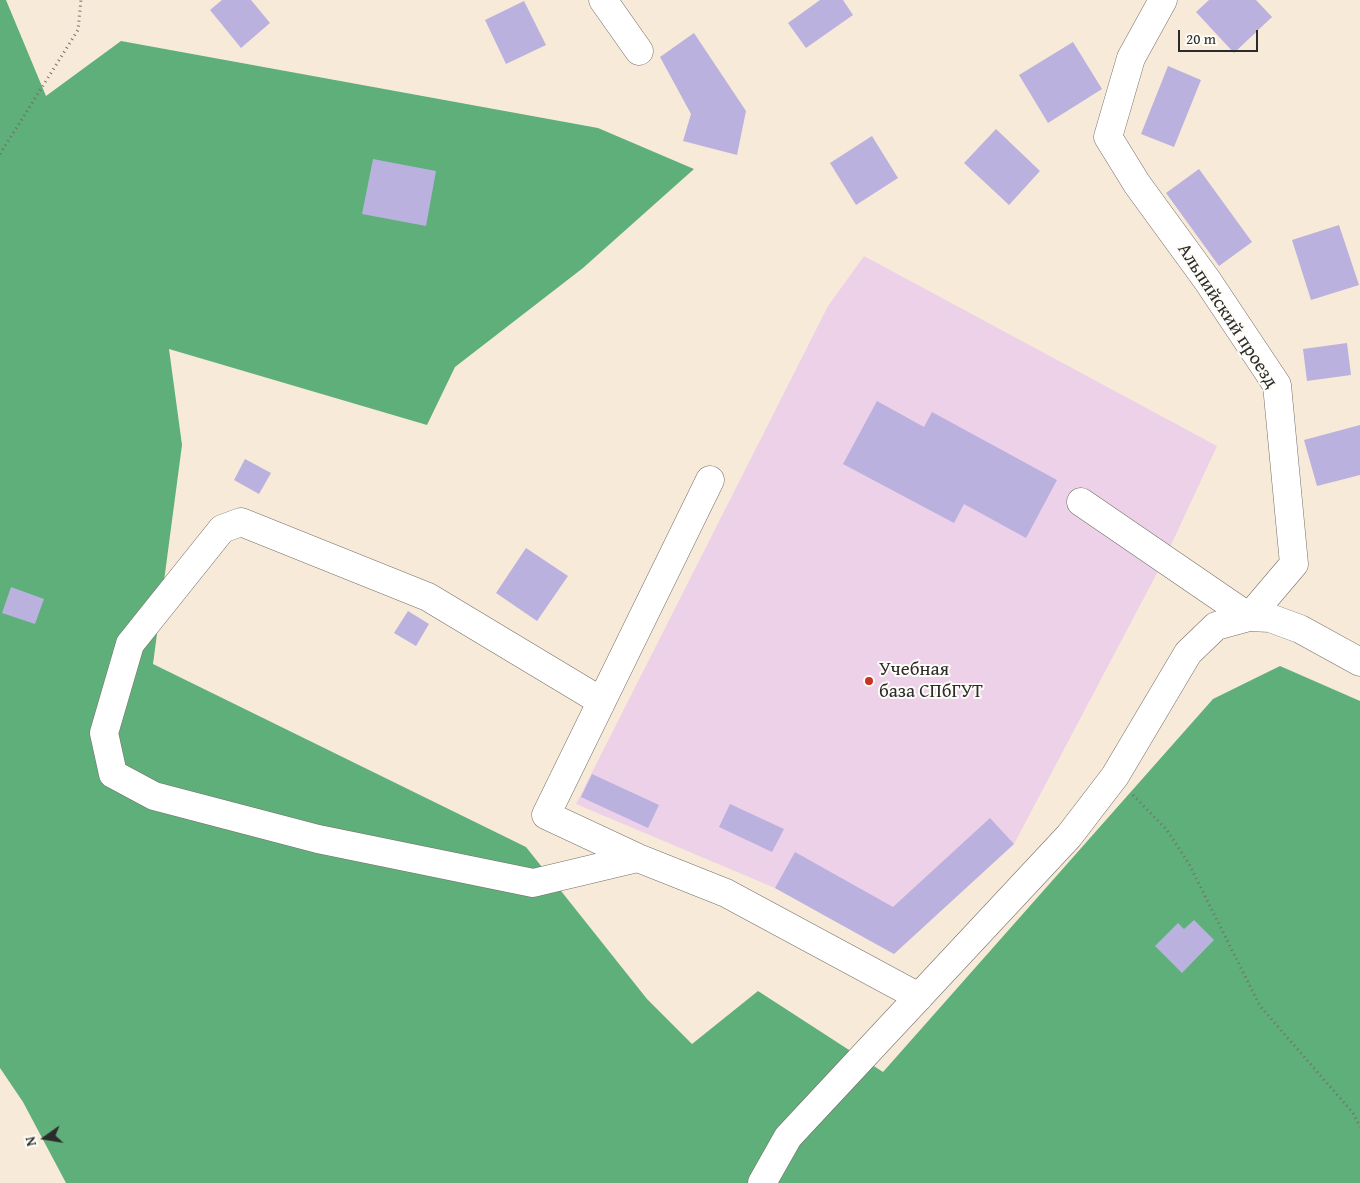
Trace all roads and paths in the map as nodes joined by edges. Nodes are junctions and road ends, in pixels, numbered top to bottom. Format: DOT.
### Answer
graph roads {
  1 [pos="81,0"];
  2 [pos="603,0"];
  3 [pos="1163,0"];
  4 [pos="639,51"];
  5 [pos="0,154"];
  6 [pos="710,480"];
  7 [pos="1081,502"];
  8 [pos="1249,617"];
  9 [pos="1360,662"];
  10 [pos="601,701"];
  11 [pos="1115,776"];
  12 [pos="638,858"];
  13 [pos="919,996"];
  14 [pos="1360,1127"];
  15 [pos="762,1183"];
  1 -- 5 [label="path"];
  2 -- 4 [label="street"];
  3 -- 8 [label="street, Альпийский проезд"];
  6 -- 10 [label="street"];
  7 -- 8 [label="street"];
  8 -- 9 [label="street"];
  8 -- 11 [label="street"];
  10 -- 12 [label="street"];
  10 -- 12 [label="street"];
  11 -- 13 [label="street"];
  11 -- 14 [label="path"];
  12 -- 13 [label="street"];
  13 -- 15 [label="street"];
}
